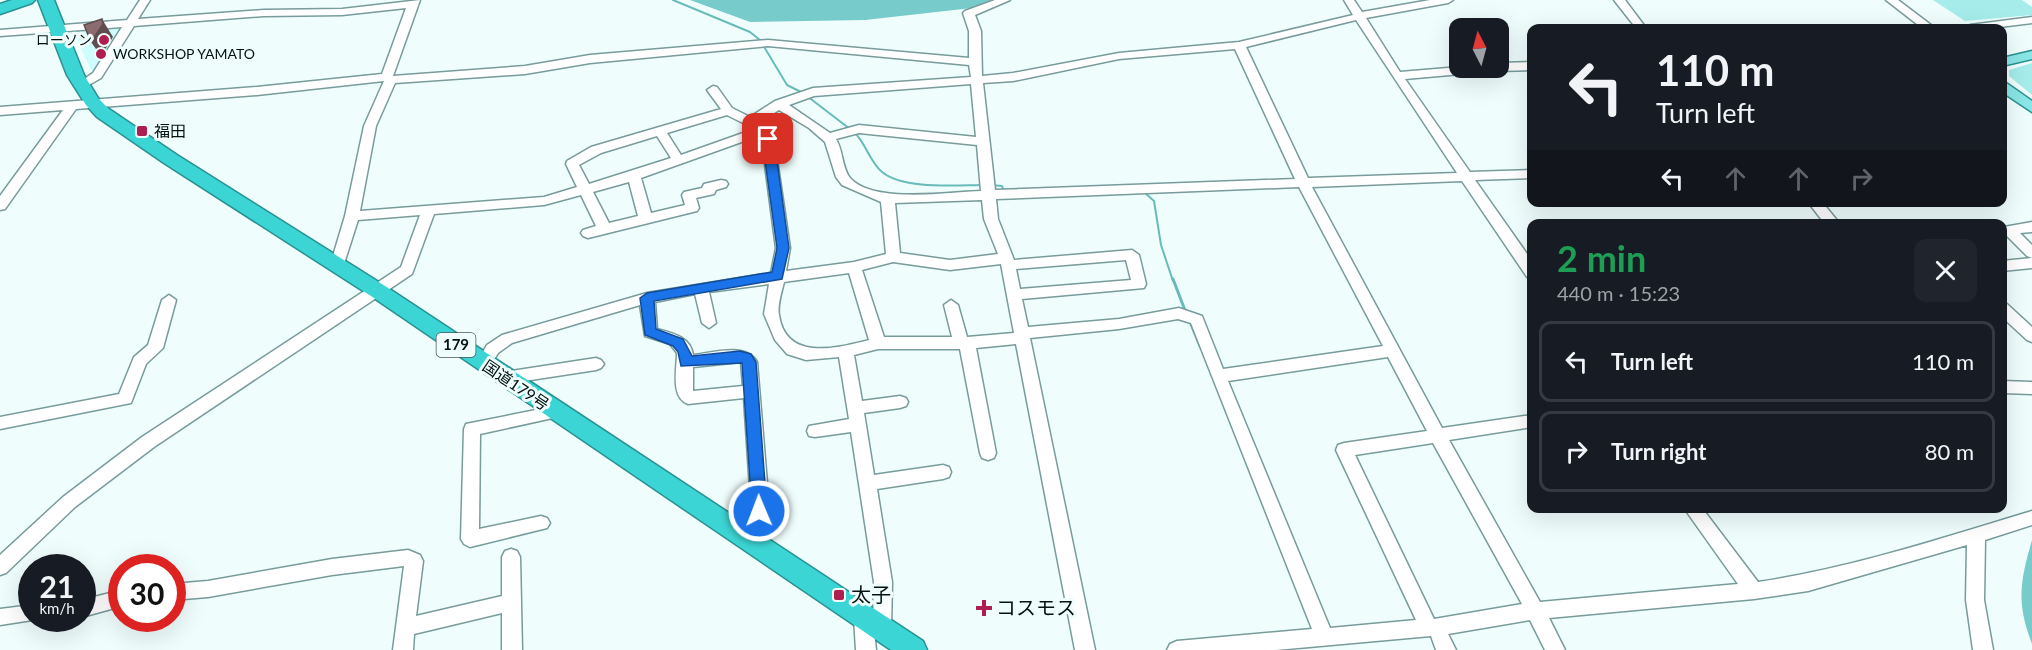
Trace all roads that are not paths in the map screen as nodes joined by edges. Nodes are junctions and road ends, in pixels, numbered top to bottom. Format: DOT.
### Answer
graph roads {
  1 [pos="27,0"];
  2 [pos="46,0"];
  3 [pos="145,0"];
  4 [pos="273,0"];
  5 [pos="1005,0"];
  6 [pos="1349,0"];
  7 [pos="1448,0"];
  8 [pos="1619,0"];
  9 [pos="1891,0"];
  10 [pos="415,2"];
  11 [pos="3,6"];
  12 [pos="264,13"];
  13 [pos="1361,16"];
  14 [pos="2032,20"];
  15 [pos="130,24"];
  16 [pos="1638,24"];
  17 [pos="1924,24"];
  18 [pos="2001,24"];
  19 [pos="59,29"];
  20 [pos="0,33"];
  21 [pos="1239,45"];
  22 [pos="2032,55"];
  23 [pos="2007,61"];
  24 [pos="975,62"];
  25 [pos="1527,66"];
  26 [pos="1509,67"];
  27 [pos="1449,71"];
  28 [pos="1397,76"];
  29 [pos="388,78"];
  30 [pos="978,80"];
  31 [pos="2007,88"];
  32 [pos="713,90"];
  33 [pos="81,98"];
  34 [pos="779,104"];
  35 [pos="2032,108"];
  36 [pos="0,111"];
  37 [pos="728,111"];
  38 [pos="750,128"];
  39 [pos="660,131"];
  40 [pos="828,137"];
  41 [pos="984,142"];
  42 [pos="678,160"];
  43 [pos="1527,174"];
  44 [pos="634,176"];
  45 [pos="1467,177"];
  46 [pos="721,184"];
  47 [pos="1304,184"];
  48 [pos="585,190"];
  49 [pos="990,195"];
  50 [pos="886,199"];
  51 [pos="0,206"];
  52 [pos="1818,207"];
  53 [pos="428,211"];
  54 [pos="352,216"];
  55 [pos="646,219"];
  56 [pos="1829,219"];
  57 [pos="2032,227"];
  58 [pos="604,228"];
  59 [pos="588,233"];
  60 [pos="2032,253"];
  61 [pos="893,257"];
  62 [pos="1007,262"];
  63 [pos="2032,262"];
  64 [pos="2007,265"];
  65 [pos="337,266"];
  66 [pos="1527,266"];
  67 [pos="854,267"];
  68 [pos="777,276"];
  69 [pos="701,288"];
  70 [pos="376,290"];
  71 [pos="1014,295"];
  72 [pos="647,298"];
  73 [pos="169,300"];
  74 [pos="951,305"];
  75 [pos="2007,313"];
  76 [pos="709,323"];
  77 [pos="1023,335"];
  78 [pos="2032,336"];
  79 [pos="963,342"];
  80 [pos="878,343"];
  81 [pos="846,351"];
  82 [pos="1392,351"];
  83 [pos="686,362"];
  84 [pos="483,364"];
  85 [pos="596,364"];
  86 [pos="1218,376"];
  87 [pos="505,378"];
  88 [pos="2007,387"];
  89 [pos="2032,388"];
  90 [pos="752,391"];
  91 [pos="900,402"];
  92 [pos="556,412"];
  93 [pos="858,416"];
  94 [pos="1527,422"];
  95 [pos="0,423"];
  96 [pos="815,431"];
  97 [pos="1438,436"];
  98 [pos="988,453"];
  99 [pos="944,472"];
  100 [pos="866,483"];
  101 [pos="1696,513"];
  102 [pos="2032,518"];
  103 [pos="542,523"];
  104 [pos="1976,534"];
  105 [pos="738,535"];
  106 [pos="511,557"];
  107 [pos="0,567"];
  108 [pos="186,591"];
  109 [pos="1754,591"];
  110 [pos="513,602"];
  111 [pos="1534,611"];
  112 [pos="18,615"];
  113 [pos="0,617"];
  114 [pos="863,618"];
  115 [pos="406,627"];
  116 [pos="1432,627"];
  117 [pos="882,629"];
  118 [pos="1325,638"];
  119 [pos="403,650"];
  120 [pos="512,650"];
  121 [pos="866,650"];
  122 [pos="914,650"];
  123 [pos="1085,650"];
  124 [pos="1177,650"];
  125 [pos="1446,650"];
  126 [pos="1555,650"];
  127 [pos="1983,650"];
  1 -- 11 [label="highway"];
  2 -- 19 [label="highway"];
  3 -- 15 [label="street"];
  4 -- 12 [label="street"];
  5 -- 24 [label="street"];
  6 -- 13 [label="street"];
  7 -- 13 [label="street"];
  8 -- 16 [label="street"];
  9 -- 17 [label="street"];
  10 -- 12 [label="street"];
  10 -- 29 [label="street"];
  12 -- 15 [label="street"];
  13 -- 21 [label="street"];
  13 -- 28 [label="street"];
  14 -- 18 [label="street"];
  15 -- 19 [label="street"];
  15 -- 33 [label="street"];
  19 -- 20 [label="street"];
  19 -- 33 [label="highway"];
  21 -- 30 [label="street"];
  21 -- 47 [label="street"];
  22 -- 23 [label="main road"];
  24 -- 29 [label="street"];
  24 -- 30 [label="street"];
  25 -- 26 [label="street"];
  27 -- 28 [label="street"];
  28 -- 45 [label="street"];
  29 -- 33 [label="street"];
  29 -- 54 [label="street"];
  30 -- 34 [label="street"];
  30 -- 41 [label="street"];
  31 -- 35 [label="main road"];
  32 -- 37 [label="street"];
  33 -- 36 [label="street"];
  33 -- 51 [label="street"];
  33 -- 65 [label="highway, 国道179号 / 179"];
  34 -- 38 [label="street"];
  34 -- 40 [label="street"];
  37 -- 38 [label="street"];
  37 -- 39 [label="street"];
  38 -- 42 [label="street"];
  38 -- 68 [label="street"];
  39 -- 42 [label="street"];
  39 -- 48 [label="street"];
  40 -- 41 [label="street"];
  40 -- 50 [label="street"];
  41 -- 49 [label="street"];
  42 -- 44 [label="street"];
  43 -- 45 [label="street"];
  44 -- 48 [label="street"];
  44 -- 55 [label="street"];
  45 -- 47 [label="street"];
  45 -- 66 [label="street"];
  46 -- 55 [label="street"];
  47 -- 49 [label="street"];
  47 -- 82 [label="street"];
  48 -- 53 [label="street"];
  48 -- 58 [label="street"];
  49 -- 50 [label="street"];
  49 -- 62 [label="street"];
  50 -- 61 [label="street"];
  52 -- 56 [label="street"];
  53 -- 54 [label="street"];
  53 -- 70 [label="street"];
  54 -- 65 [label="street"];
  55 -- 58 [label="street"];
  57 -- 60 [label="street"];
  58 -- 59 [label="street"];
  61 -- 62 [label="street"];
  61 -- 67 [label="street"];
  62 -- 71 [label="street"];
  62 -- 71 [label="street"];
  63 -- 64 [label="street"];
  65 -- 70 [label="highway, 国道179号 / 179"];
  67 -- 68 [label="street"];
  67 -- 80 [label="street"];
  68 -- 69 [label="street"];
  68 -- 81 [label="street"];
  69 -- 72 [label="street"];
  69 -- 76 [label="street"];
  70 -- 84 [label="highway, 国道179号 / 179"];
  70 -- 107 [label="street"];
  71 -- 77 [label="street"];
  72 -- 83 [label="street"];
  72 -- 84 [label="street"];
  73 -- 95 [label="street"];
  74 -- 79 [label="street"];
  75 -- 78 [label="street"];
  77 -- 79 [label="street"];
  77 -- 86 [label="street"];
  77 -- 123 [label="street"];
  79 -- 80 [label="street"];
  79 -- 98 [label="street"];
  80 -- 81 [label="street"];
  81 -- 93 [label="street"];
  82 -- 86 [label="street"];
  82 -- 97 [label="street"];
  83 -- 90 [label="street"];
  83 -- 90 [label="street"];
  84 -- 87 [label="highway, 国道179号 / 179"];
  85 -- 87 [label="street"];
  86 -- 118 [label="street"];
  87 -- 92 [label="highway, 国道179号 / 179"];
  88 -- 89 [label="street"];
  90 -- 105 [label="street"];
  91 -- 93 [label="street"];
  92 -- 103 [label="street"];
  92 -- 105 [label="highway, 国道179号 / 179"];
  93 -- 96 [label="street"];
  93 -- 100 [label="street"];
  94 -- 97 [label="street"];
  97 -- 111 [label="street"];
  97 -- 116 [label="street"];
  99 -- 100 [label="street"];
  100 -- 117 [label="street"];
  101 -- 109 [label="street"];
  102 -- 104 [label="street"];
  104 -- 109 [label="street"];
  104 -- 127 [label="street"];
  105 -- 114 [label="highway, 国道179号 / 179"];
  106 -- 110 [label="street"];
  108 -- 115 [label="street"];
  109 -- 111 [label="street"];
  110 -- 115 [label="street"];
  110 -- 120 [label="street"];
  111 -- 116 [label="street"];
  111 -- 126 [label="street"];
  112 -- 113 [label="street"];
  114 -- 117 [label="highway, 国道179号 / 179"];
  114 -- 121 [label="street"];
  115 -- 119 [label="street"];
  116 -- 118 [label="street"];
  116 -- 125 [label="street"];
  117 -- 122 [label="highway, 国道179号 / 179"];
  118 -- 124 [label="street"];
}
